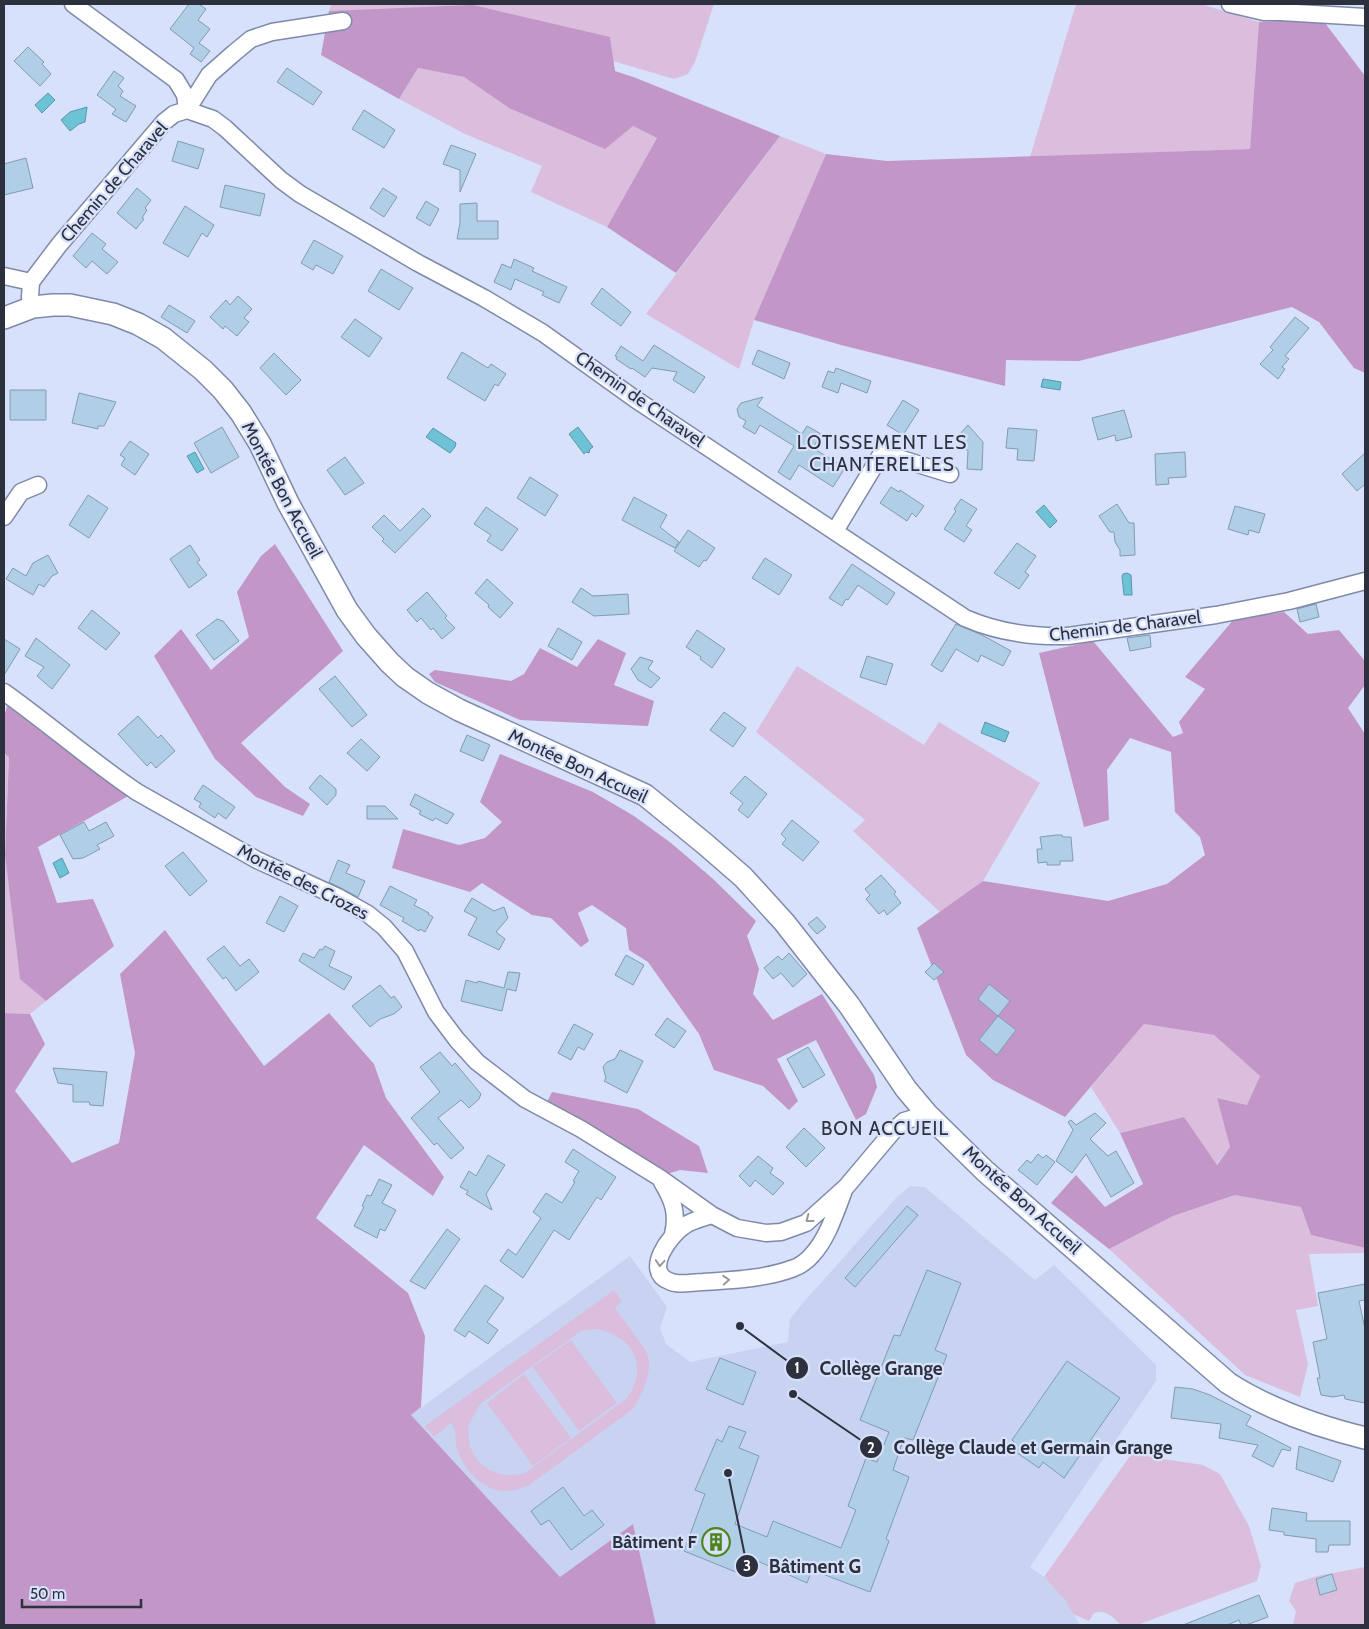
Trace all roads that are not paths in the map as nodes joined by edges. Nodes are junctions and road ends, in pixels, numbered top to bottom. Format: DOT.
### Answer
graph roads {
  1 [pos="73,4"];
  2 [pos="1230,4"];
  3 [pos="1365,17"];
  4 [pos="343,22"];
  5 [pos="186,110"];
  6 [pos="4,276"];
  7 [pos="31,282"];
  8 [pos="33,307"];
  9 [pos="4,318"];
  10 [pos="950,474"];
  11 [pos="38,486"];
  12 [pos="4,517"];
  13 [pos="835,531"];
  14 [pos="1365,582"];
  15 [pos="4,692"];
  16 [pos="927,1114"];
  17 [pos="660,1178"];
  18 [pos="846,1187"];
  19 [pos="712,1215"];
  20 [pos="673,1234"];
  21 [pos="1365,1438"];
  1 -- 5 [label="street"];
  2 -- 3 [label="street"];
  4 -- 5 [label="street"];
  5 -- 7 [label="street, Chemin de Charavel"];
  5 -- 13 [label="street, Chemin de Charavel"];
  6 -- 7 [label="street"];
  7 -- 8 [label="street"];
  8 -- 9 [label="main road, Montée Bon Accueil"];
  8 -- 16 [label="main road, Montée Bon Accueil"];
  10 -- 13 [label="street"];
  11 -- 12 [label="street"];
  13 -- 14 [label="street, Chemin de Charavel"];
  15 -- 17 [label="street, Montée des Crozes"];
  16 -- 18 [label="street, Montée des Crozes"];
  16 -- 21 [label="main road, Montée Bon Accueil"];
  17 -- 19 [label="street, Montée des Crozes"];
  17 -- 20 [label="street, Montée des Crozes"];
  18 -- 19 [label="street, Montée des Crozes, one-way"];
  20 -- 18 [label="street, Montée des Crozes, one-way"];
  19 -- 20 [label="street"];
}
